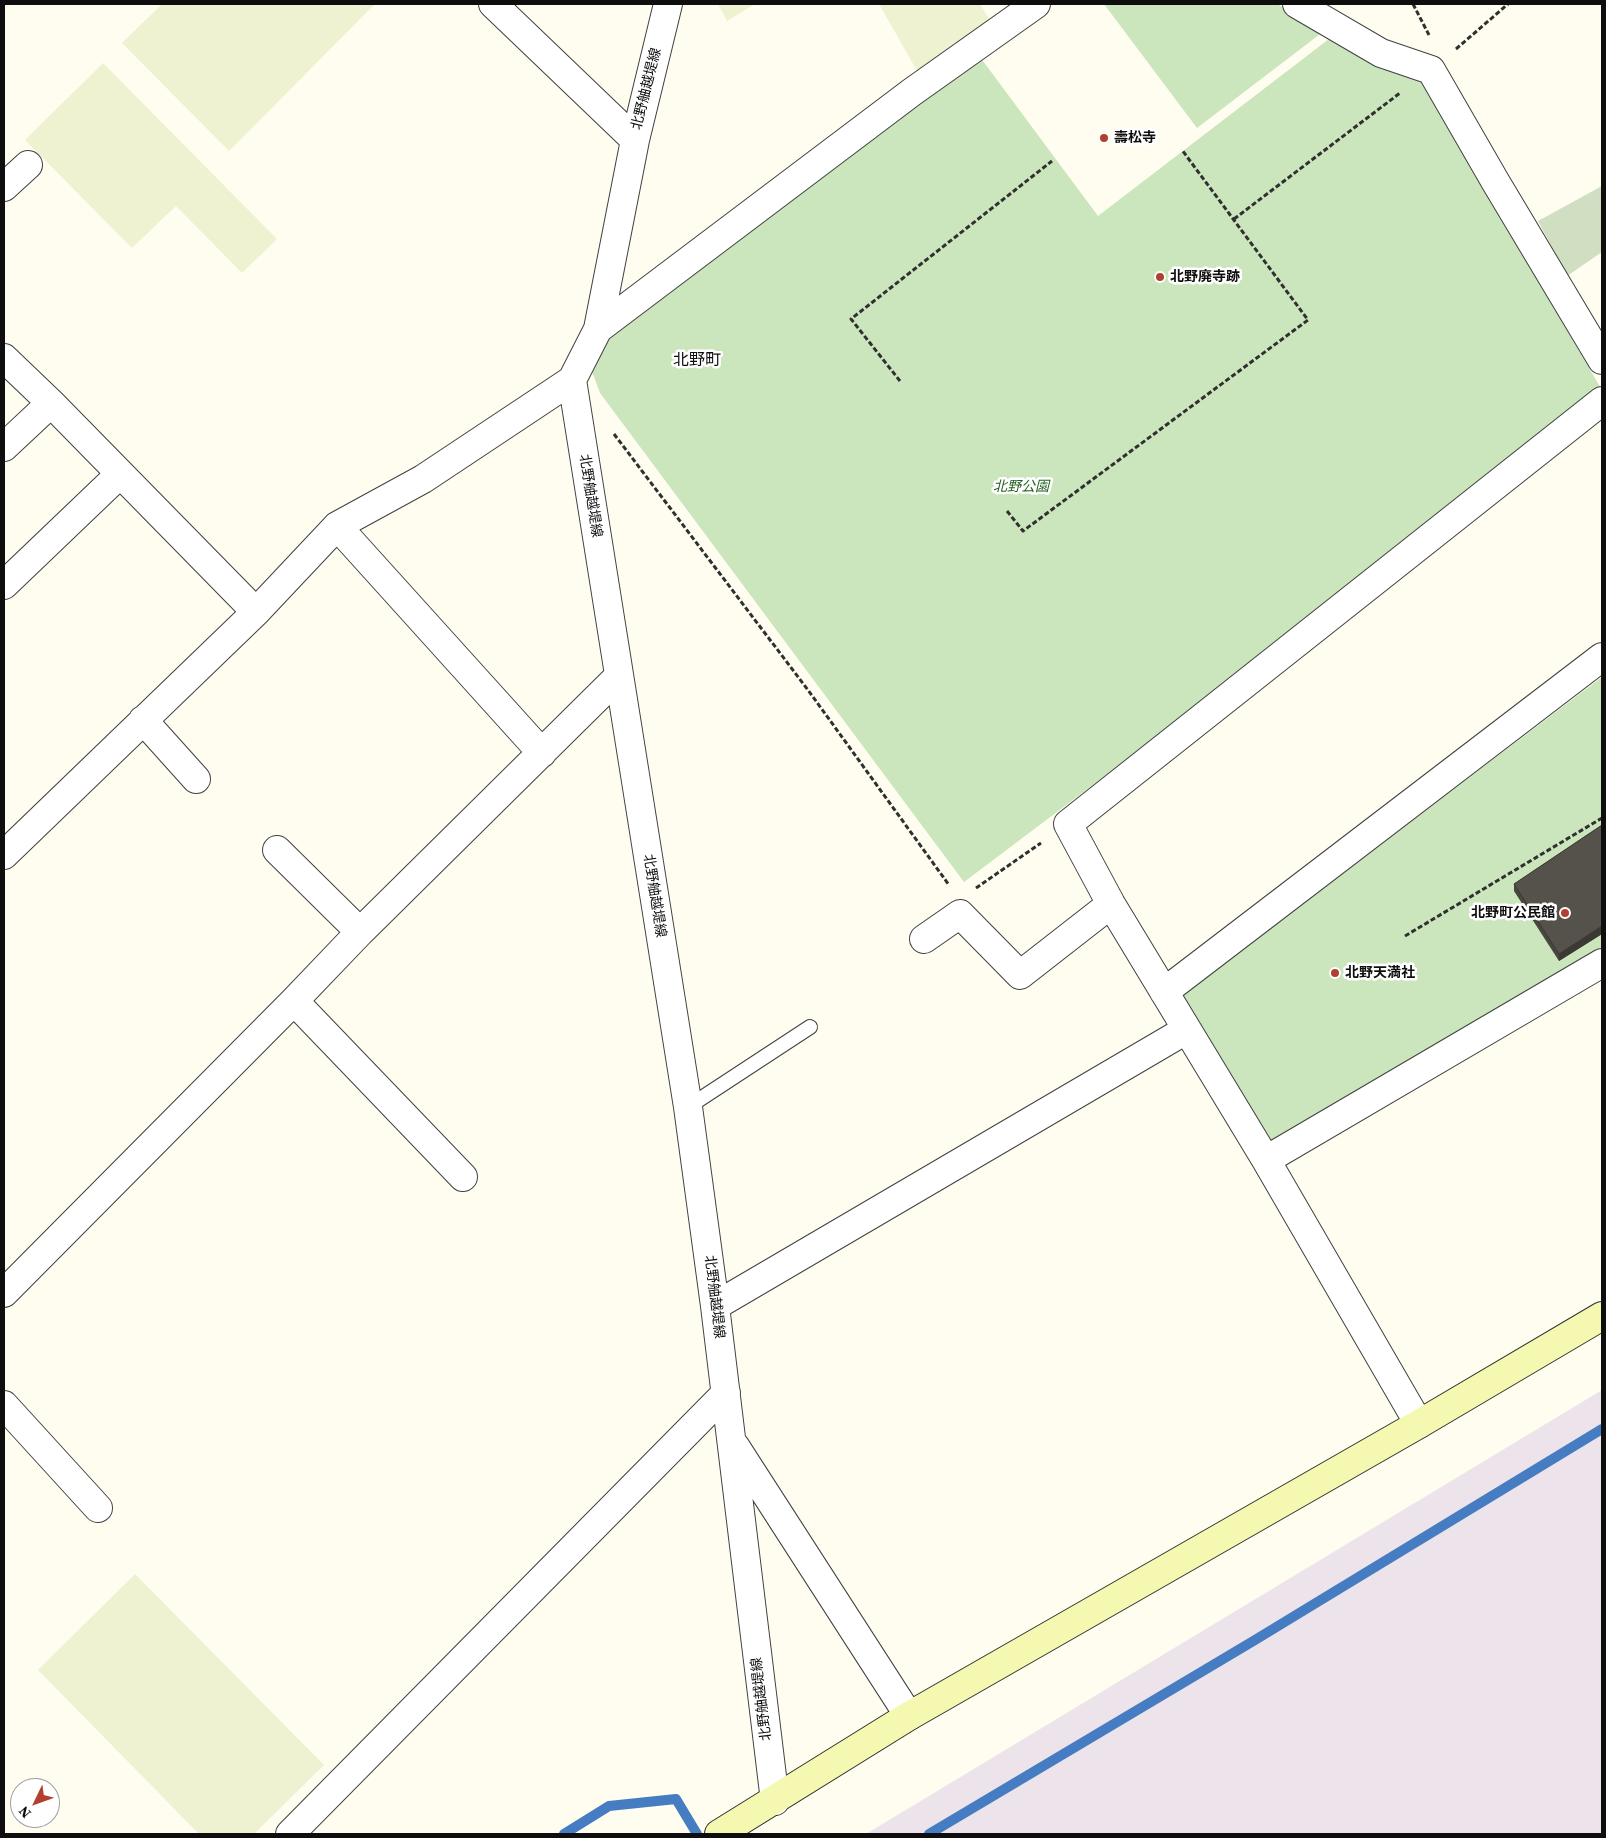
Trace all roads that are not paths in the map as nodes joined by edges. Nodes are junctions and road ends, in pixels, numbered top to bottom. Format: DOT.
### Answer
graph roads {
  1 [pos="493,4"];
  2 [pos="668,4"];
  3 [pos="1036,4"];
  4 [pos="1297,4"];
  5 [pos="634,140"];
  6 [pos="28,165"];
  7 [pos="4,187"];
  8 [pos="598,329"];
  9 [pos="4,358"];
  10 [pos="1602,360"];
  11 [pos="572,380"];
  12 [pos="1602,401"];
  13 [pos="51,403"];
  14 [pos="4,447"];
  15 [pos="120,474"];
  16 [pos="337,526"];
  17 [pos="4,585"];
  18 [pos="256,612"];
  19 [pos="1602,657"];
  20 [pos="619,676"];
  21 [pos="144,720"];
  22 [pos="542,753"];
  23 [pos="196,778"];
  24 [pos="277,850"];
  25 [pos="4,855"];
  26 [pos="1111,904"];
  27 [pos="360,932"];
  28 [pos="924,939"];
  29 [pos="1602,963"];
  30 [pos="1164,992"];
  31 [pos="294,1001"];
  32 [pos="810,1027"];
  33 [pos="1186,1030"];
  34 [pos="688,1107"];
  35 [pos="1266,1160"];
  36 [pos="463,1177"];
  37 [pos="4,1293"];
  38 [pos="715,1306"];
  39 [pos="1602,1316"];
  40 [pos="726,1393"];
  41 [pos="4,1406"];
  42 [pos="1419,1424"];
  43 [pos="732,1441"];
  44 [pos="98,1508"];
  45 [pos="909,1716"];
  46 [pos="774,1801"];
  47 [pos="290,1834"];
  48 [pos="719,1834"];
  1 -- 5 [label="street"];
  2 -- 5 [label="street, 北野舳越堤線"];
  3 -- 8 [label="street"];
  4 -- 10 [label="street"];
  5 -- 8 [label="street, 北野舳越堤線"];
  6 -- 7 [label="street"];
  8 -- 11 [label="street, 北野舳越堤線"];
  9 -- 13 [label="street"];
  11 -- 16 [label="street"];
  11 -- 20 [label="street, 北野舳越堤線"];
  12 -- 26 [label="street"];
  13 -- 14 [label="street"];
  13 -- 15 [label="street"];
  15 -- 17 [label="street"];
  15 -- 18 [label="street"];
  16 -- 18 [label="street"];
  16 -- 22 [label="street"];
  18 -- 21 [label="street"];
  19 -- 30 [label="street"];
  20 -- 22 [label="street"];
  20 -- 34 [label="street, 北野舳越堤線"];
  21 -- 23 [label="street"];
  21 -- 25 [label="street"];
  22 -- 27 [label="street"];
  24 -- 27 [label="street"];
  26 -- 28 [label="street"];
  26 -- 30 [label="street"];
  27 -- 31 [label="street"];
  29 -- 35 [label="street"];
  30 -- 33 [label="street"];
  31 -- 36 [label="street"];
  31 -- 37 [label="street"];
  32 -- 34 [label="lane"];
  33 -- 35 [label="street"];
  33 -- 38 [label="street"];
  34 -- 38 [label="street, 北野舳越堤線"];
  35 -- 42 [label="street"];
  38 -- 40 [label="street, 北野舳越堤線"];
  39 -- 42 [label="street"];
  40 -- 43 [label="street, 北野舳越堤線"];
  40 -- 47 [label="street"];
  41 -- 44 [label="street"];
  42 -- 45 [label="street"];
  43 -- 45 [label="street"];
  43 -- 46 [label="street, 北野舳越堤線"];
  45 -- 46 [label="street"];
  46 -- 48 [label="street"];
}
